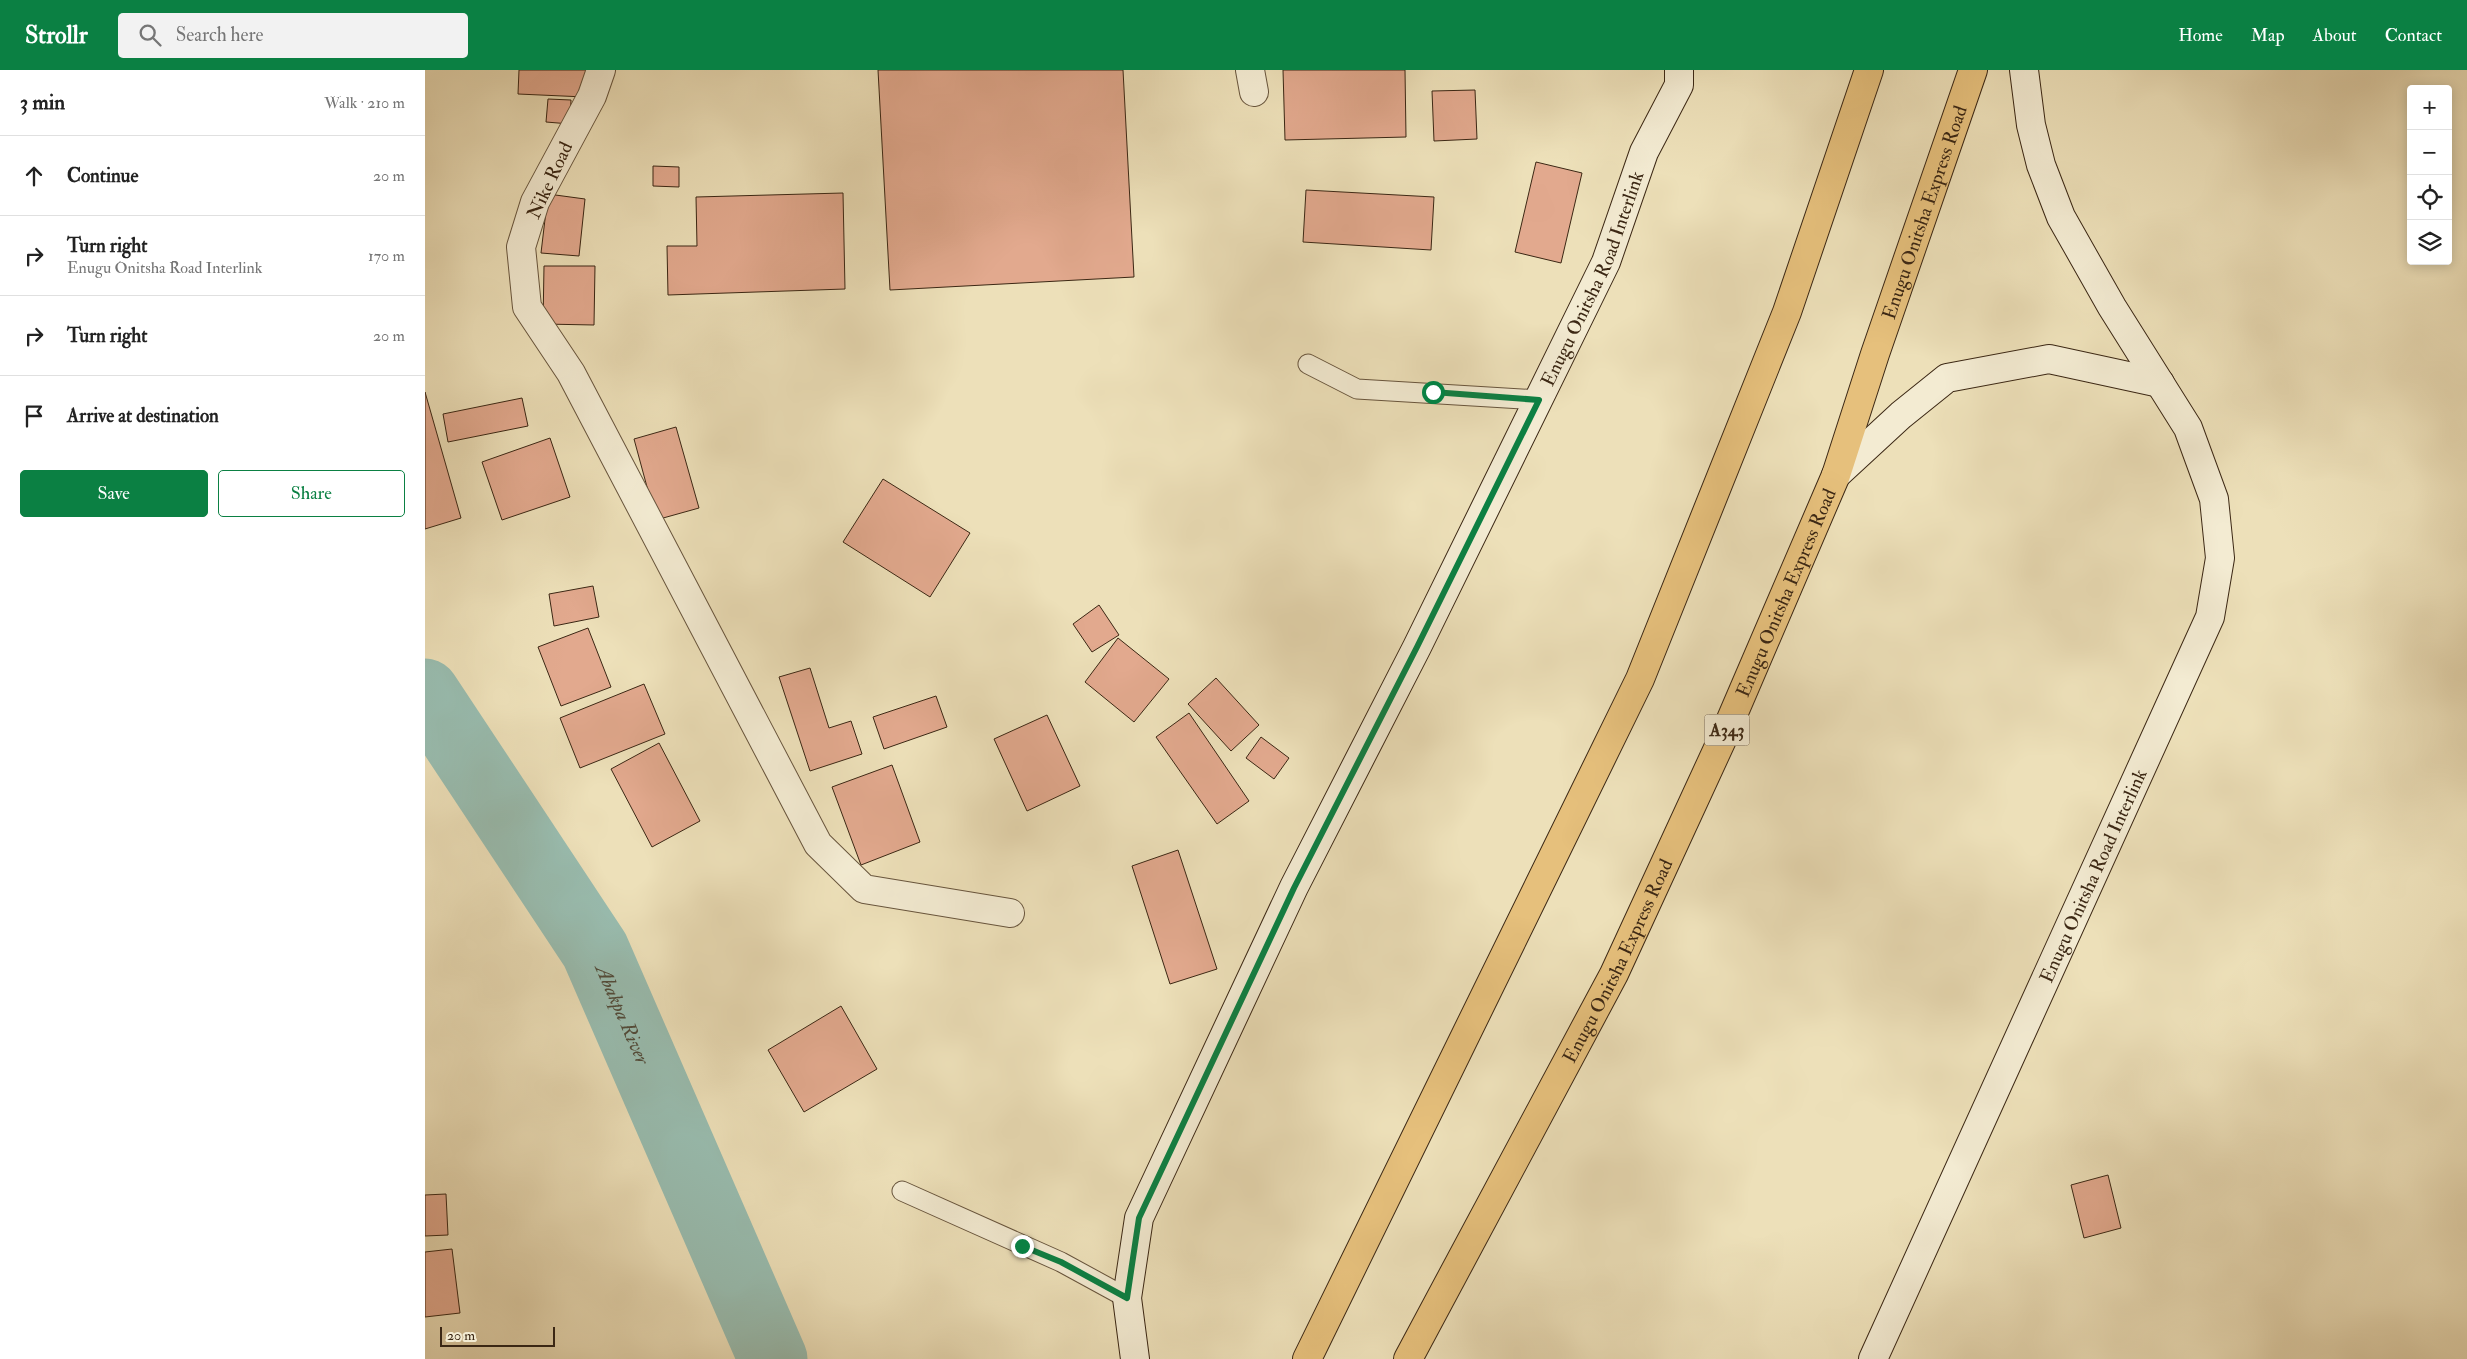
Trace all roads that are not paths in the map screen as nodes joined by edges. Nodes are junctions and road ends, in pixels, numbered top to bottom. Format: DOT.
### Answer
graph roads {
  1 [pos="601,70"];
  2 [pos="1679,70"];
  3 [pos="1869,70"];
  4 [pos="1973,70"];
  5 [pos="2024,70"];
  6 [pos="1308,364"];
  7 [pos="2160,383"];
  8 [pos="1539,400"];
  9 [pos="1836,475"];
  10 [pos="1010,913"];
  11 [pos="902,1191"];
  12 [pos="1127,1298"];
  13 [pos="1135,1359"];
  14 [pos="1307,1359"];
  15 [pos="1408,1359"];
  16 [pos="1873,1359"];
  1 -- 10 [label="street, Nike Road"];
  2 -- 8 [label="street, Enugu Onitsha Road Interlink"];
  3 -- 14 [label="highway"];
  4 -- 9 [label="highway, Enugu Onitsha Express Road / A343"];
  5 -- 7 [label="street, Enugu Onitsha Road Interlink"];
  6 -- 8 [label="lane"];
  7 -- 9 [label="street"];
  7 -- 16 [label="street, Enugu Onitsha Road Interlink"];
  8 -- 12 [label="street, Enugu Onitsha Road Interlink"];
  9 -- 15 [label="highway, Enugu Onitsha Express Road / A343"];
  11 -- 12 [label="lane"];
  12 -- 13 [label="street, Enugu Onitsha Road Interlink"];
}
